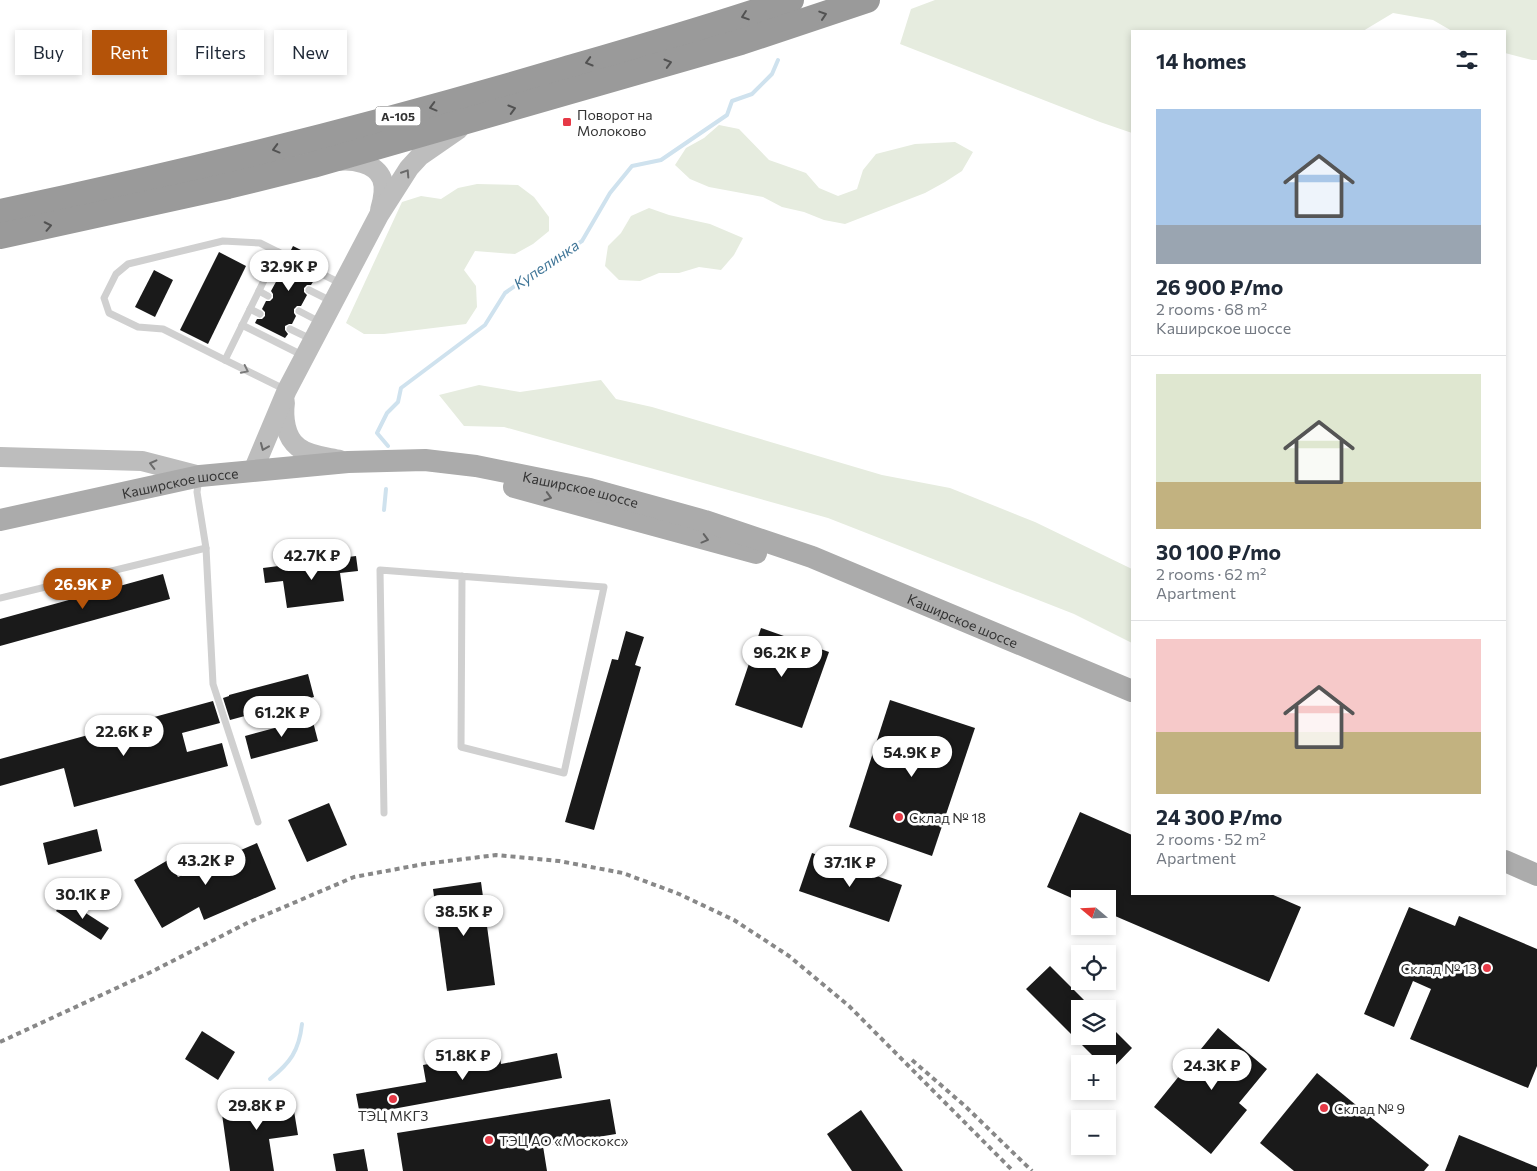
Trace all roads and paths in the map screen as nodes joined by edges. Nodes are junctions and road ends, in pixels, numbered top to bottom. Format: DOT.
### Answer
graph roads {
  1 [pos="791,0"];
  2 [pos="867,0"];
  3 [pos="476,119"];
  4 [pos="313,165"];
  5 [pos="0,212"];
  6 [pos="379,214"];
  7 [pos="0,236"];
  8 [pos="278,252"];
  9 [pos="288,257"];
  10 [pos="269,270"];
  11 [pos="318,272"];
  12 [pos="279,275"];
  13 [pos="343,284"];
  14 [pos="309,290"];
  15 [pos="259,292"];
  16 [pos="268,296"];
  17 [pos="333,302"];
  18 [pos="250,309"];
  19 [pos="299,311"];
  20 [pos="260,314"];
  21 [pos="242,325"];
  22 [pos="290,329"];
  23 [pos="313,340"];
  24 [pos="225,360"];
  25 [pos="286,390"];
  26 [pos="0,457"];
  27 [pos="348,462"];
  28 [pos="253,471"];
  29 [pos="198,484"];
  30 [pos="0,520"];
  31 [pos="0,533"];
  32 [pos="206,548"];
  33 [pos="462,576"];
  34 [pos="0,598"];
  35 [pos="1131,691"];
  36 [pos="1131,705"];
  37 [pos="384,813"];
  38 [pos="258,822"];
  39 [pos="1506,847"];
  40 [pos="1537,860"];
  41 [pos="1506,861"];
  42 [pos="1537,875"];
  1 -- 5 [label="highway, А-105, one-way"];
  3 -- 2 [label="highway, А-105, one-way"];
  3 -- 4 [label="highway, А-105"];
  6 -- 3 [label="main road, one-way"];
  4 -- 6 [label="main road"];
  7 -- 4 [label="highway, А-105, one-way"];
  6 -- 13 [label="main road"];
  8 -- 9 [label="lane"];
  8 -- 10 [label="lane"];
  8 -- 24 [label="lane"];
  10 -- 12 [label="lane"];
  10 -- 15 [label="lane"];
  11 -- 13 [label="lane"];
  13 -- 17 [label="main road"];
  14 -- 17 [label="lane"];
  15 -- 16 [label="lane"];
  15 -- 18 [label="lane"];
  17 -- 23 [label="main road"];
  18 -- 20 [label="lane"];
  18 -- 21 [label="lane"];
  19 -- 23 [label="lane"];
  21 -- 23 [label="lane"];
  21 -- 24 [label="lane"];
  22 -- 23 [label="lane"];
  23 -- 25 [label="main road"];
  24 -- 25 [label="lane, one-way"];
  25 -- 27 [label="main road"];
  25 -- 28 [label="main road, one-way"];
  29 -- 26 [label="main road, one-way"];
  27 -- 28 [label="main road, Каширское шоссе"];
  27 -- 35 [label="main road, Каширское шоссе"];
  28 -- 29 [label="main road, Каширское шоссе"];
  29 -- 30 [label="main road, Каширское шоссе"];
  29 -- 31 [label="main road, Каширское шоссе"];
  29 -- 32 [label="lane"];
  29 -- 36 [label="main road, Каширское шоссе, one-way"];
  32 -- 34 [label="lane"];
  32 -- 38 [label="lane"];
  33 -- 33 [label="lane"];
  33 -- 37 [label="lane"];
  39 -- 40 [label="main road"];
  41 -- 42 [label="main road"];
}
